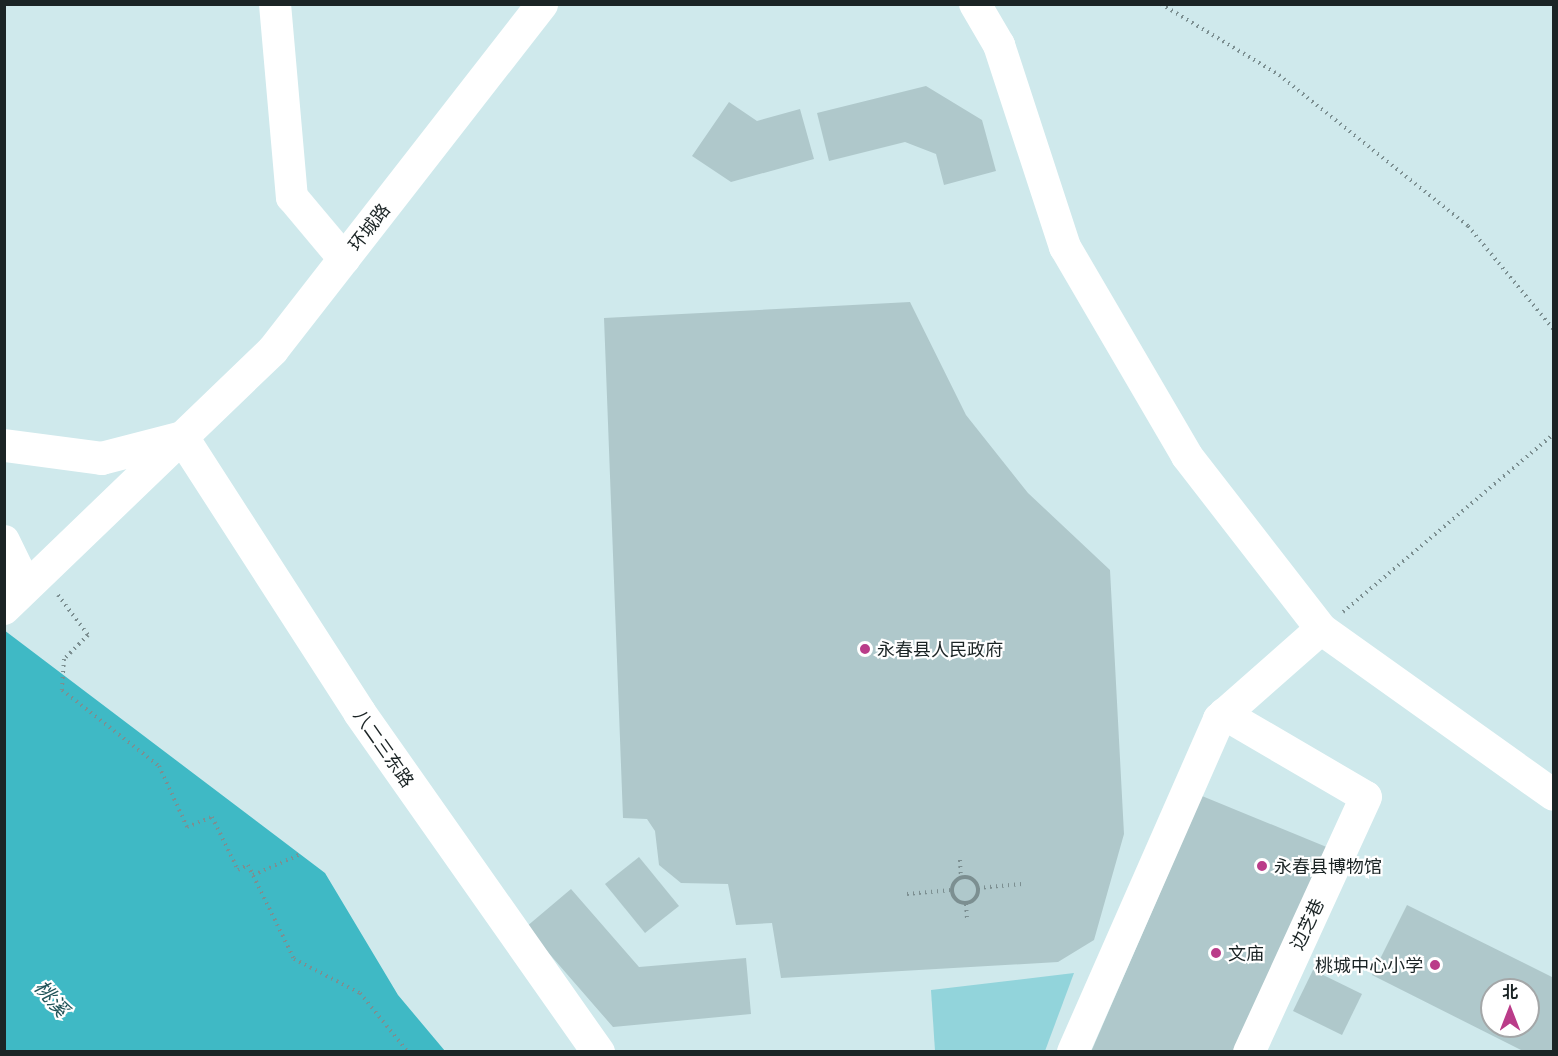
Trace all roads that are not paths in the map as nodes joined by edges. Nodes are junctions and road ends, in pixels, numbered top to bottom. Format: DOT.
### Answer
graph roads {
  1 [pos="275,4"];
  2 [pos="542,4"];
  3 [pos="975,4"];
  4 [pos="344,259"];
  5 [pos="182,437"];
  6 [pos="4,445"];
  7 [pos="4,541"];
  8 [pos="11,603"];
  9 [pos="1321,629"];
  10 [pos="1224,714"];
  11 [pos="1554,795"];
  12 [pos="598,1052"];
  13 [pos="1073,1052"];
  14 [pos="1249,1052"];
  1 -- 4 [label="street"];
  2 -- 4 [label="street, 环城路"];
  3 -- 9 [label="street"];
  4 -- 5 [label="street, 环城路"];
  5 -- 6 [label="main road"];
  5 -- 8 [label="street, 环城路"];
  5 -- 12 [label="main road, 八二三东路"];
  7 -- 8 [label="street"];
  9 -- 10 [label="street"];
  9 -- 11 [label="street"];
  10 -- 13 [label="street"];
  10 -- 14 [label="street, 边芝巷"];
}
